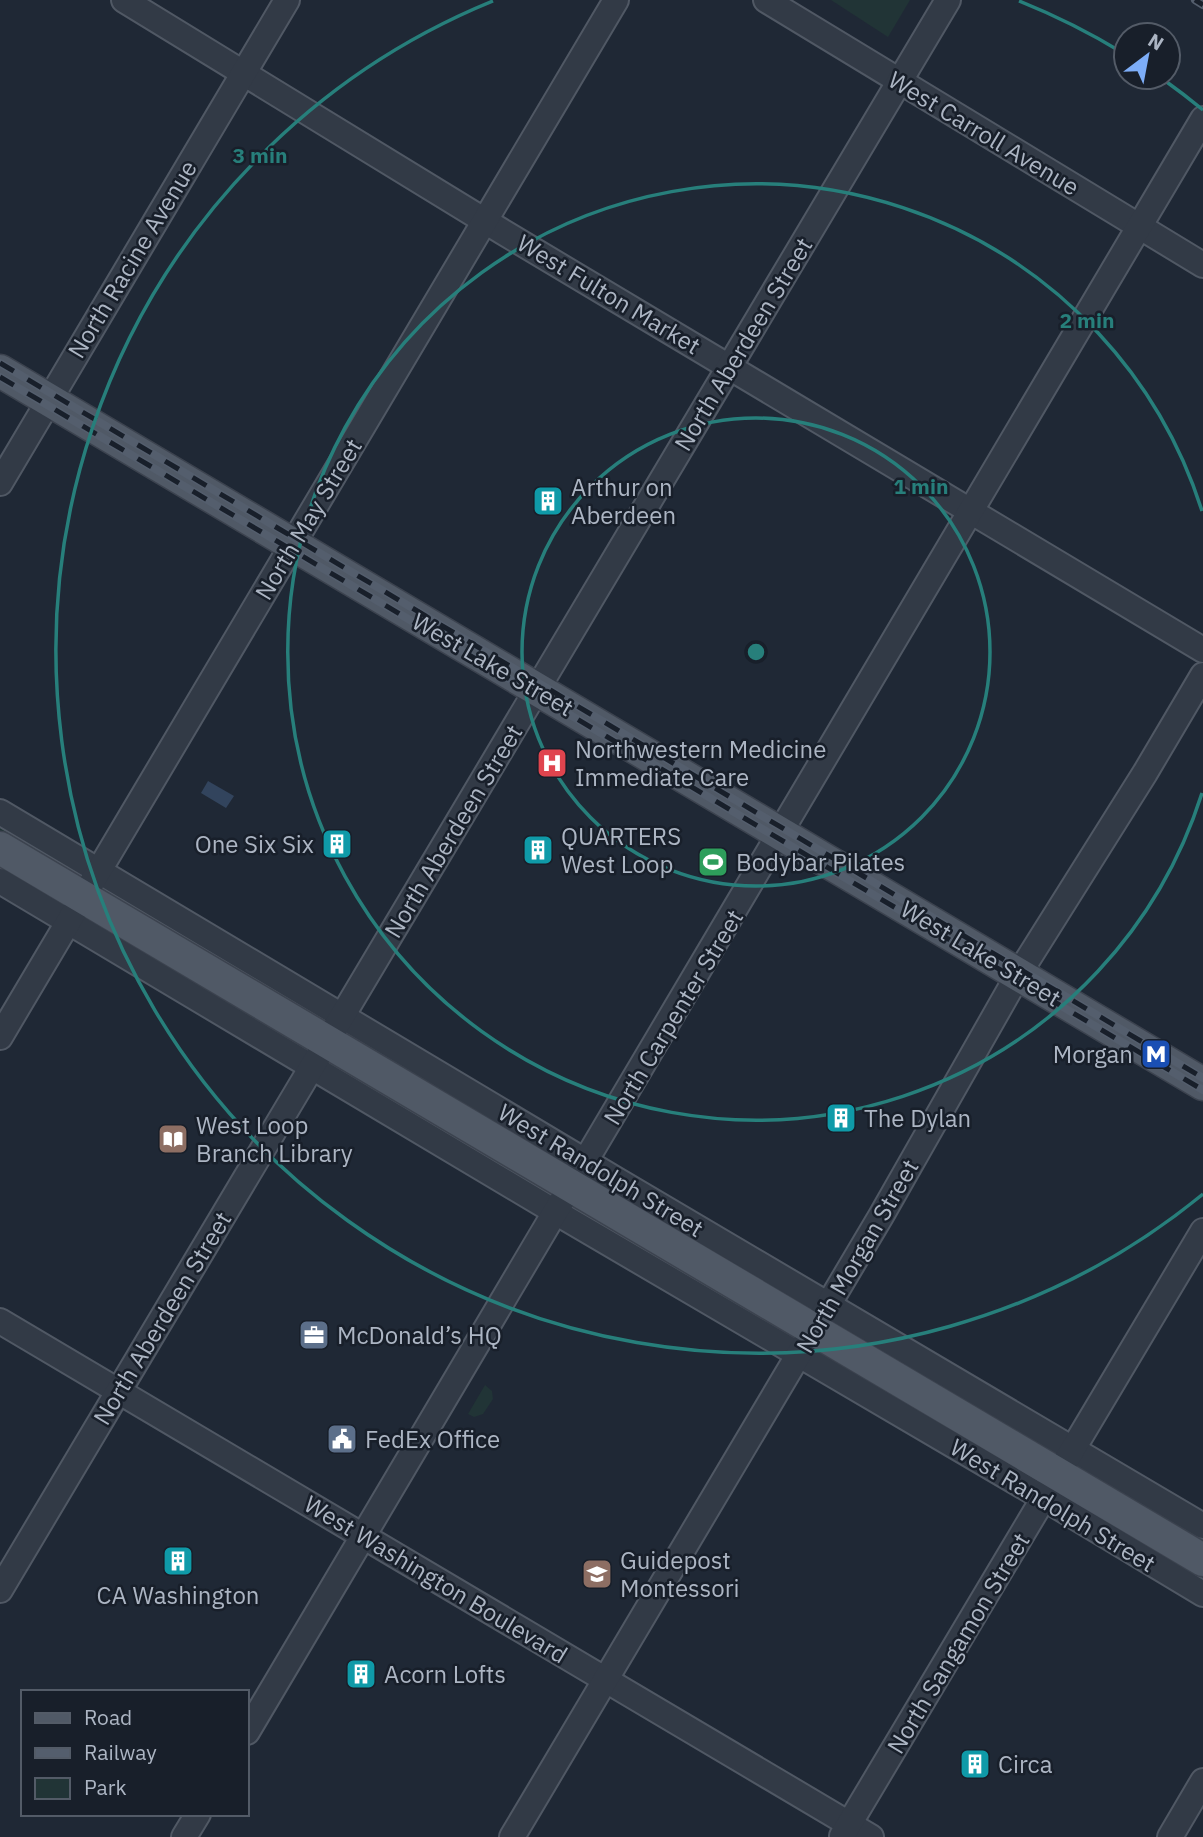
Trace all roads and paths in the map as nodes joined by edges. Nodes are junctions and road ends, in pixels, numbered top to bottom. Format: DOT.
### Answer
graph roads {
  1 [pos="124,0"];
  2 [pos="286,0"];
  3 [pos="616,0"];
  4 [pos="766,0"];
  5 [pos="948,0"];
  6 [pos="244,72"];
  7 [pos="900,81"];
  8 [pos="1203,119"];
  9 [pos="485,220"];
  10 [pos="1140,226"];
  11 [pos="1203,265"];
  12 [pos="730,366"];
  13 [pos="0,371"];
  14 [pos="48,401"];
  15 [pos="0,483"];
  16 [pos="971,512"];
  17 [pos="292,545"];
  18 [pos="1203,650"];
  19 [pos="1203,675"];
  20 [pos="537,690"];
  21 [pos="0,812"];
  22 [pos="780,834"];
  23 [pos="0,848"];
  24 [pos="0,881"];
  25 [pos="83,897"];
  26 [pos="1018,975"];
  27 [pos="0,1037"];
  28 [pos="327,1042"];
  29 [pos="1203,1084"];
  30 [pos="572,1187"];
  31 [pos="1203,1231"];
  32 [pos="0,1321"];
  33 [pos="814,1330"];
  34 [pos="119,1391"];
  35 [pos="1059,1475"];
  36 [pos="1203,1526"];
  37 [pos="363,1536"];
  38 [pos="1203,1560"];
  39 [pos="0,1590"];
  40 [pos="1203,1594"];
  41 [pos="607,1680"];
  42 [pos="248,1730"];
  43 [pos="1203,1781"];
  44 [pos="197,1816"];
  45 [pos="845,1830"];
  46 [pos="184,1837"];
  47 [pos="512,1837"];
  48 [pos="871,1837"];
  49 [pos="1170,1837"];
  1 -- 6 [label="street, West Fulton Market"];
  2 -- 6 [label="street, North Racine Avenue"];
  3 -- 9 [label="street, North May Street"];
  4 -- 7 [label="street, West Carroll Avenue"];
  5 -- 7 [label="street, North Aberdeen Street"];
  6 -- 9 [label="street, West Fulton Market"];
  6 -- 14 [label="street, North Racine Avenue"];
  7 -- 10 [label="street, West Carroll Avenue"];
  7 -- 12 [label="street, North Aberdeen Street"];
  8 -- 10 [label="street, North Carpenter Street"];
  9 -- 12 [label="street, West Fulton Market"];
  9 -- 17 [label="street, North May Street"];
  10 -- 11 [label="street, West Carroll Avenue"];
  10 -- 16 [label="street, North Carpenter Street"];
  12 -- 16 [label="street, West Fulton Market"];
  12 -- 20 [label="street, North Aberdeen Street"];
  13 -- 14 [label="main road, West Lake Street"];
  14 -- 15 [label="street, North Racine Avenue"];
  14 -- 17 [label="main road, West Lake Street"];
  16 -- 18 [label="street, West Fulton Market"];
  16 -- 22 [label="street, North Carpenter Street"];
  17 -- 20 [label="main road, West Lake Street"];
  17 -- 25 [label="street, North May Street"];
  19 -- 26 [label="street, North Morgan Street"];
  20 -- 22 [label="main road, West Lake Street"];
  20 -- 28 [label="street, North Aberdeen Street"];
  21 -- 25 [label="street, West Randolph Street"];
  22 -- 26 [label="main road, West Lake Street"];
  22 -- 30 [label="street, North Carpenter Street"];
  23 -- 25 [label="main road, West Randolph Street"];
  24 -- 25 [label="street, West Randolph Street"];
  25 -- 27 [label="street, North May Street"];
  25 -- 28 [label="main road, West Randolph Street"];
  26 -- 29 [label="main road, West Lake Street"];
  26 -- 33 [label="street, North Morgan Street"];
  28 -- 30 [label="main road, West Randolph Street"];
  28 -- 34 [label="street, North Aberdeen Street"];
  30 -- 33 [label="main road, West Randolph Street"];
  30 -- 37 [label="street, North Carpenter Street"];
  31 -- 35 [label="street, North Sangamon Street"];
  32 -- 34 [label="street, West Washington Boulevard"];
  33 -- 35 [label="main road, West Randolph Street"];
  33 -- 41 [label="street, North Morgan Street"];
  34 -- 37 [label="street, West Washington Boulevard"];
  34 -- 39 [label="street, North Aberdeen Street"];
  35 -- 36 [label="street, West Randolph Street"];
  35 -- 38 [label="main road, West Randolph Street"];
  35 -- 40 [label="street, West Randolph Street"];
  35 -- 45 [label="street, North Sangamon Street"];
  37 -- 41 [label="street, West Washington Boulevard"];
  37 -- 42 [label="street, North Carpenter Street"];
  41 -- 45 [label="street, West Washington Boulevard"];
  41 -- 47 [label="street, North Morgan Street"];
  43 -- 49 [label="street"];
  44 -- 46 [label="street"];
  45 -- 48 [label="street, West Washington Boulevard"];
}
